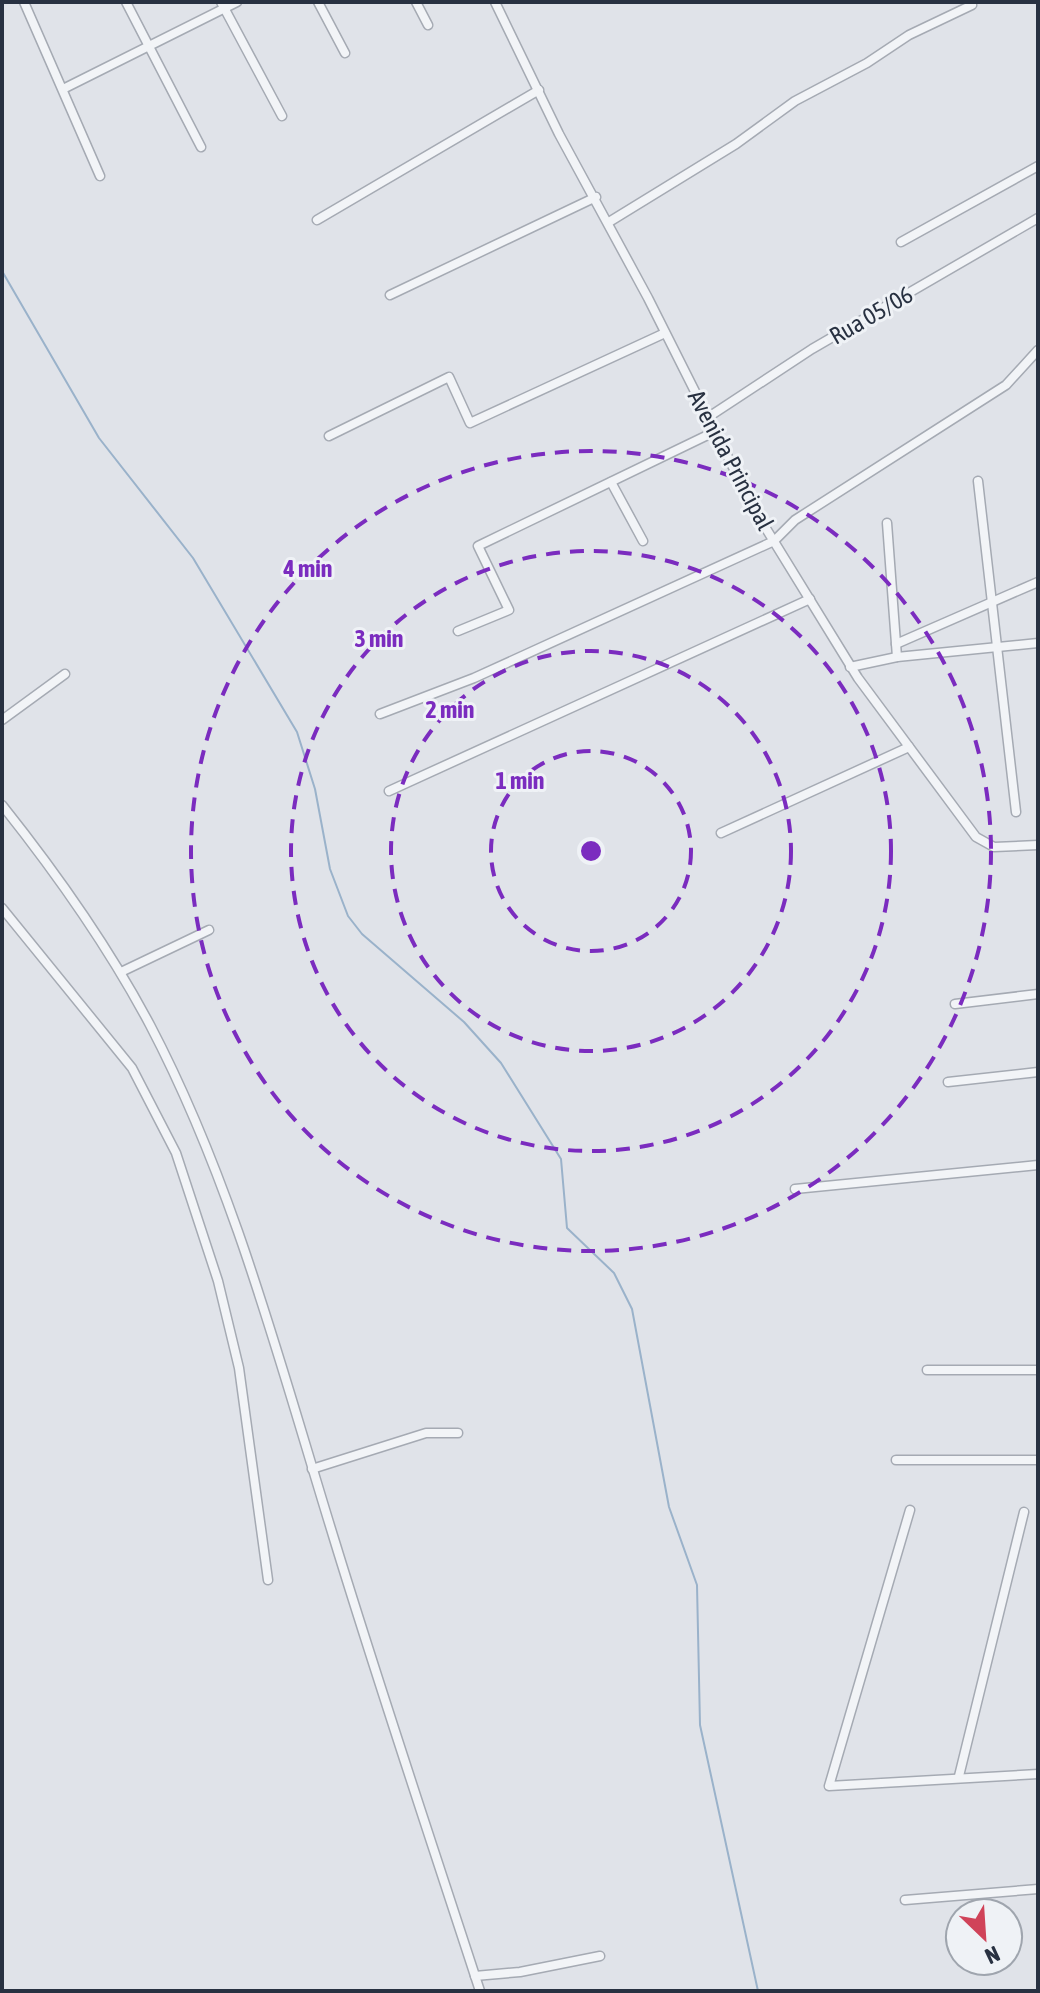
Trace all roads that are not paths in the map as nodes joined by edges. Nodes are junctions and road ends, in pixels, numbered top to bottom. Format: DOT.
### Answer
graph roads {
  1 [pos="24,2"];
  2 [pos="126,2"];
  3 [pos="237,2"];
  4 [pos="318,2"];
  5 [pos="416,2"];
  6 [pos="495,2"];
  7 [pos="223,5"];
  8 [pos="972,5"];
  9 [pos="428,25"];
  10 [pos="147,47"];
  11 [pos="345,53"];
  12 [pos="65,88"];
  13 [pos="539,90"];
  14 [pos="282,116"];
  15 [pos="201,147"];
  16 [pos="1038,166"];
  17 [pos="100,176"];
  18 [pos="595,198"];
  19 [pos="1038,218"];
  20 [pos="317,220"];
  21 [pos="609,222"];
  22 [pos="901,242"];
  23 [pos="390,295"];
  24 [pos="665,333"];
  25 [pos="1038,350"];
  26 [pos="707,418"];
  27 [pos="714,432"];
  28 [pos="329,436"];
  29 [pos="978,481"];
  30 [pos="611,482"];
  31 [pos="887,523"];
  32 [pos="643,541"];
  33 [pos="774,541"];
  34 [pos="1038,582"];
  35 [pos="810,599"];
  36 [pos="991,602"];
  37 [pos="458,631"];
  38 [pos="1038,643"];
  39 [pos="896,644"];
  40 [pos="997,648"];
  41 [pos="897,657"];
  42 [pos="850,667"];
  43 [pos="65,674"];
  44 [pos="380,714"];
  45 [pos="2,720"];
  46 [pos="909,747"];
  47 [pos="389,791"];
  48 [pos="2,805"];
  49 [pos="1016,812"];
  50 [pos="721,833"];
  51 [pos="1038,845"];
  52 [pos="2,908"];
  53 [pos="209,930"];
  54 [pos="121,972"];
  55 [pos="1038,994"];
  56 [pos="955,1004"];
  57 [pos="1038,1072"];
  58 [pos="948,1082"];
  59 [pos="1038,1165"];
  60 [pos="795,1189"];
  61 [pos="927,1370"];
  62 [pos="1038,1370"];
  63 [pos="458,1433"];
  64 [pos="896,1460"];
  65 [pos="1038,1460"];
  66 [pos="312,1469"];
  67 [pos="910,1510"];
  68 [pos="1024,1512"];
  69 [pos="268,1580"];
  70 [pos="1038,1774"];
  71 [pos="959,1776"];
  72 [pos="1038,1889"];
  73 [pos="905,1900"];
  74 [pos="600,1956"];
  75 [pos="475,1976"];
  76 [pos="480,1991"];
  1 -- 12 [label="street"];
  2 -- 10 [label="street"];
  3 -- 7 [label="street"];
  4 -- 11 [label="street"];
  5 -- 9 [label="street"];
  6 -- 13 [label="street, Avenida Principal"];
  7 -- 10 [label="street"];
  7 -- 14 [label="street"];
  8 -- 21 [label="street"];
  10 -- 12 [label="street"];
  10 -- 15 [label="street"];
  12 -- 17 [label="street"];
  13 -- 18 [label="street, Avenida Principal"];
  13 -- 20 [label="street"];
  16 -- 22 [label="street"];
  18 -- 21 [label="street, Avenida Principal"];
  18 -- 23 [label="street"];
  19 -- 26 [label="street, Rua 05/06"];
  21 -- 24 [label="street, Avenida Principal"];
  24 -- 26 [label="street, Avenida Principal"];
  24 -- 28 [label="street"];
  25 -- 33 [label="street"];
  26 -- 27 [label="street, Avenida Principal"];
  27 -- 30 [label="street"];
  27 -- 33 [label="street, Avenida Principal"];
  29 -- 36 [label="street"];
  30 -- 32 [label="street"];
  30 -- 37 [label="street"];
  31 -- 39 [label="street"];
  33 -- 35 [label="street, Avenida Principal"];
  33 -- 44 [label="street"];
  34 -- 36 [label="street"];
  35 -- 42 [label="street, Avenida Principal"];
  35 -- 47 [label="street"];
  36 -- 39 [label="street"];
  36 -- 40 [label="street"];
  38 -- 40 [label="street"];
  39 -- 41 [label="street"];
  40 -- 41 [label="street"];
  40 -- 49 [label="street"];
  41 -- 42 [label="street"];
  42 -- 46 [label="street, Avenida Principal"];
  43 -- 45 [label="street"];
  46 -- 50 [label="street"];
  46 -- 51 [label="street, Avenida Principal"];
  48 -- 54 [label="street"];
  52 -- 69 [label="street"];
  53 -- 54 [label="street"];
  54 -- 66 [label="street"];
  55 -- 56 [label="street"];
  57 -- 58 [label="street"];
  59 -- 60 [label="street"];
  61 -- 62 [label="street"];
  63 -- 66 [label="street"];
  64 -- 65 [label="street"];
  66 -- 75 [label="street"];
  67 -- 71 [label="street"];
  68 -- 71 [label="street"];
  70 -- 71 [label="street"];
  72 -- 73 [label="street"];
  74 -- 75 [label="street"];
  75 -- 76 [label="street"];
}
